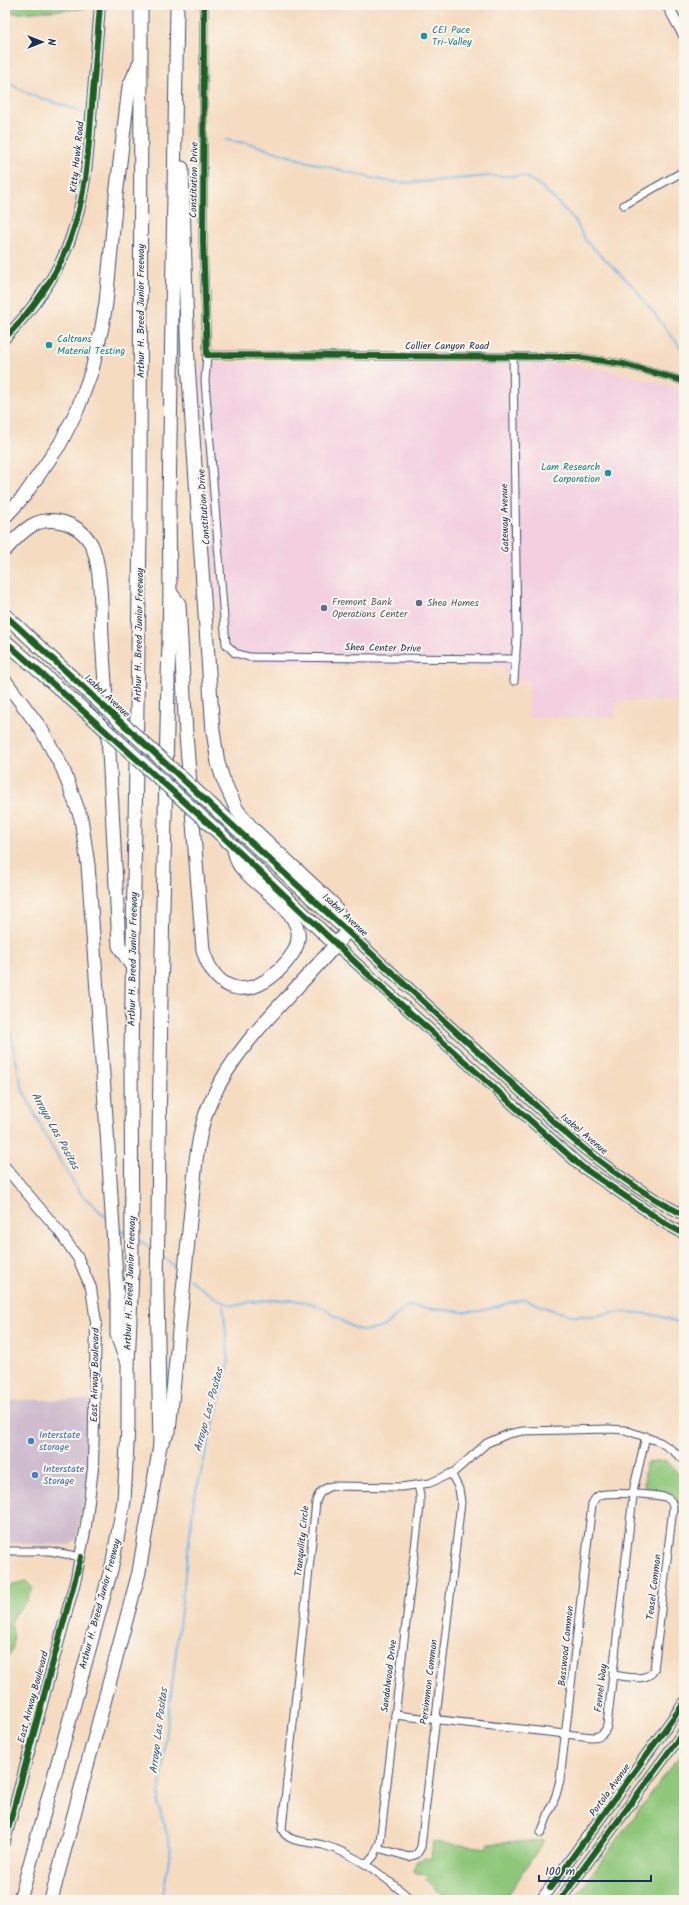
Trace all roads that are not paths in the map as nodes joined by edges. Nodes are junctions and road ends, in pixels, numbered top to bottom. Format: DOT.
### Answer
graph roads {
  1 [pos="100,5"];
  2 [pos="141,5"];
  3 [pos="177,5"];
  4 [pos="204,5"];
  5 [pos="667,5"];
  6 [pos="684,35"];
  7 [pos="141,59"];
  8 [pos="175,123"];
  9 [pos="684,171"];
  10 [pos="624,205"];
  11 [pos="5,338"];
  12 [pos="207,355"];
  13 [pos="513,356"];
  14 [pos="684,381"];
  15 [pos="5,517"];
  16 [pos="5,550"];
  17 [pos="170,592"];
  18 [pos="5,615"];
  19 [pos="5,640"];
  20 [pos="249,657"];
  21 [pos="516,660"];
  22 [pos="514,680"];
  23 [pos="5,681"];
  24 [pos="233,846"];
  25 [pos="347,930"];
  26 [pos="336,945"];
  27 [pos="133,968"];
  28 [pos="5,1167"];
  29 [pos="684,1215"];
  30 [pos="684,1234"];
  31 [pos="128,1366"];
  32 [pos="646,1436"];
  33 [pos="160,1445"];
  34 [pos="684,1460"];
  35 [pos="451,1473"];
  36 [pos="418,1486"];
  37 [pos="633,1494"];
  38 [pos="5,1551"];
  39 [pos="81,1557"];
  40 [pos="613,1675"];
  41 [pos="684,1703"];
  42 [pos="395,1715"];
  43 [pos="435,1719"];
  44 [pos="684,1731"];
  45 [pos="566,1734"];
  46 [pos="541,1833"];
  47 [pos="5,1841"];
  48 [pos="378,1848"];
  49 [pos="366,1865"];
  50 [pos="20,1900"];
  51 [pos="51,1900"];
  52 [pos="412,1900"];
  53 [pos="541,1900"];
  54 [pos="560,1900"];
  1 -- 11 [label="main road, Kitty Hawk Road"];
  2 -- 7 [label="highway, Arthur H. Breed Junior Freeway"];
  3 -- 8 [label="highway"];
  4 -- 12 [label="street, Constitution Drive"];
  5 -- 6 [label="main road"];
  7 -- 15 [label="highway"];
  7 -- 27 [label="highway, Arthur H. Breed Junior Freeway"];
  8 -- 17 [label="highway"];
  8 -- 25 [label="highway"];
  9 -- 10 [label="street"];
  12 -- 13 [label="street, Collier Canyon Road"];
  12 -- 20 [label="street, Constitution Drive"];
  13 -- 14 [label="street, Collier Canyon Road"];
  13 -- 21 [label="street, Gateway Avenue"];
  16 -- 27 [label="highway"];
  17 -- 24 [label="highway"];
  17 -- 33 [label="highway"];
  18 -- 25 [label="highway, Isabel Avenue, bridge"];
  19 -- 24 [label="highway, bridge"];
  20 -- 21 [label="street, Shea Center Drive"];
  21 -- 22 [label="street, Gateway Avenue"];
  23 -- 31 [label="highway"];
  24 -- 26 [label="highway"];
  25 -- 26 [label="highway"];
  25 -- 29 [label="main road, Isabel Avenue"];
  26 -- 30 [label="main road"];
  26 -- 33 [label="highway"];
  27 -- 31 [label="highway, Arthur H. Breed Junior Freeway"];
  28 -- 39 [label="main road, East Airway Boulevard"];
  31 -- 50 [label="highway, Arthur H. Breed Junior Freeway"];
  32 -- 34 [label="street, Tranquility Circle"];
  32 -- 35 [label="street, Tranquility Circle"];
  32 -- 37 [label="street, Fennel Way"];
  33 -- 51 [label="highway"];
  35 -- 36 [label="street, Tranquility Circle"];
  35 -- 43 [label="street, Persimmon Common"];
  36 -- 42 [label="street, Sandalwood Drive"];
  36 -- 49 [label="street, Tranquility Circle"];
  37 -- 40 [label="street, Fennel Way"];
  37 -- 40 [label="street, Teasel Common"];
  37 -- 45 [label="street, Basswood Common"];
  38 -- 39 [label="street"];
  39 -- 47 [label="main road, East Airway Boulevard"];
  40 -- 45 [label="street, Fennel Way"];
  41 -- 53 [label="main road, Portola Avenue"];
  42 -- 43 [label="street, Fennel Way"];
  42 -- 48 [label="street, Sandalwood Drive"];
  43 -- 45 [label="street, Fennel Way"];
  43 -- 48 [label="street, Persimmon Common"];
  44 -- 54 [label="main road"];
  45 -- 46 [label="street, Basswood Common"];
  48 -- 49 [label="street, Sandalwood Drive"];
  49 -- 52 [label="street, Tranquility Circle"];
}
